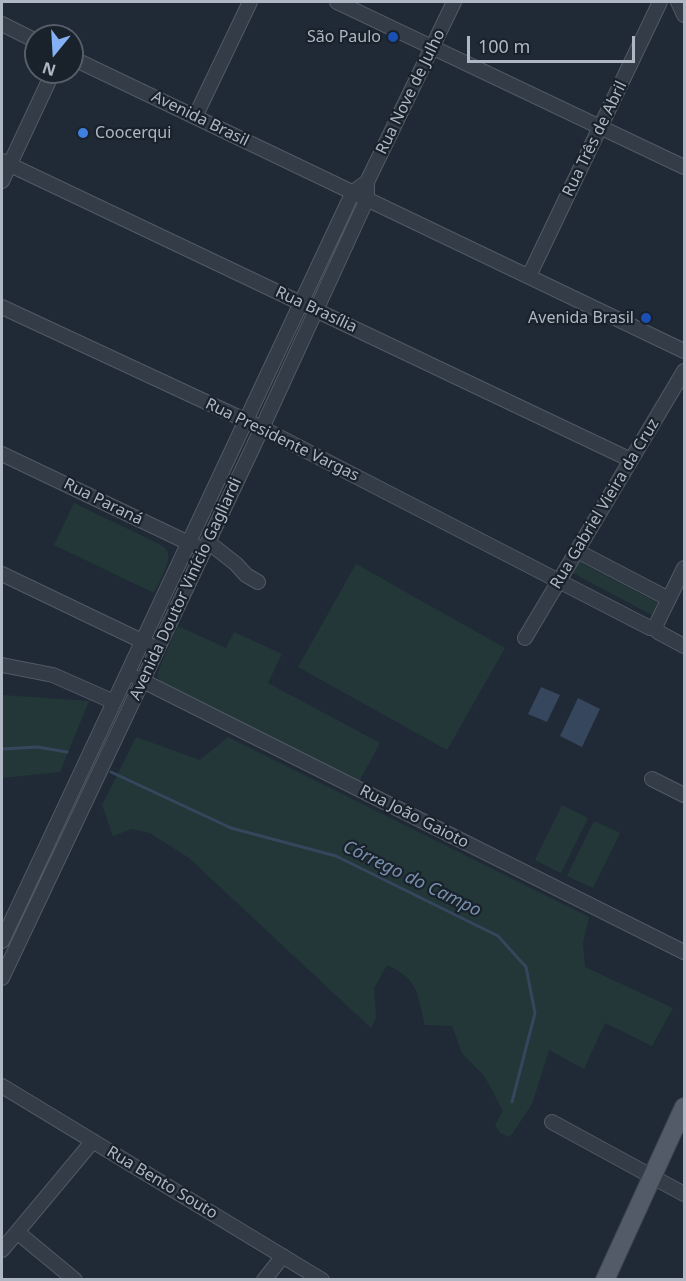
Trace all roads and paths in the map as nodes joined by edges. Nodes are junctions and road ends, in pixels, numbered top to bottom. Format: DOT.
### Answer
graph roads {
  1 [pos="250,2"];
  2 [pos="337,2"];
  3 [pos="454,2"];
  4 [pos="660,2"];
  5 [pos="678,2"];
  6 [pos="684,15"];
  7 [pos="2,24"];
  8 [pos="24,34"];
  9 [pos="432,47"];
  10 [pos="84,64"];
  11 [pos="47,84"];
  12 [pos="195,117"];
  13 [pos="601,127"];
  14 [pos="5,163"];
  15 [pos="684,167"];
  16 [pos="2,181"];
  17 [pos="367,182"];
  18 [pos="353,192"];
  19 [pos="367,199"];
  20 [pos="529,276"];
  21 [pos="301,303"];
  22 [pos="2,307"];
  23 [pos="316,310"];
  24 [pos="684,351"];
  25 [pos="684,371"];
  26 [pos="246,421"];
  27 [pos="262,428"];
  28 [pos="2,454"];
  29 [pos="631,460"];
  30 [pos="188,543"];
  31 [pos="206,546"];
  32 [pos="577,550"];
  33 [pos="684,568"];
  34 [pos="5,575"];
  35 [pos="559,580"];
  36 [pos="258,582"];
  37 [pos="2,590"];
  38 [pos="669,598"];
  39 [pos="656,625"];
  40 [pos="525,638"];
  41 [pos="142,641"];
  42 [pos="684,646"];
  43 [pos="154,657"];
  44 [pos="131,664"];
  45 [pos="2,665"];
  46 [pos="143,681"];
  47 [pos="114,702"];
  48 [pos="652,779"];
  49 [pos="684,795"];
  50 [pos="29,882"];
  51 [pos="44,889"];
  52 [pos="2,940"];
  53 [pos="684,952"];
  54 [pos="2,978"];
  55 [pos="2,1086"];
  56 [pos="684,1107"];
  57 [pos="552,1122"];
  58 [pos="93,1141"];
  59 [pos="652,1176"];
  60 [pos="684,1194"];
  61 [pos="17,1232"];
  62 [pos="2,1250"];
  63 [pos="284,1256"];
  64 [pos="608,1278"];
  65 [pos="75,1280"];
  66 [pos="264,1280"];
  67 [pos="322,1280"];
  1 -- 12 [label="street"];
  2 -- 9 [label="street"];
  3 -- 9 [label="street, Rua Nove de Julho"];
  4 -- 13 [label="street, Rua Três de Abril"];
  5 -- 6 [label="street"];
  7 -- 8 [label="street"];
  9 -- 13 [label="street"];
  9 -- 17 [label="street, Rua Nove de Julho"];
  10 -- 12 [label="street, Avenida Brasil"];
  11 -- 14 [label="street"];
  12 -- 18 [label="street, Avenida Brasil"];
  13 -- 15 [label="street"];
  13 -- 20 [label="street, Rua Três de Abril"];
  14 -- 16 [label="street"];
  14 -- 21 [label="street, Rua Brasília"];
  17 -- 18 [label="street, Rua Nove de Julho"];
  17 -- 19 [label="street, Rua Nove de Julho"];
  18 -- 19 [label="street, Avenida Brasil"];
  18 -- 21 [label="street, Avenida Doutor Vinício Gagliardi"];
  19 -- 20 [label="street, Avenida Brasil"];
  19 -- 23 [label="street, Avenida Doutor Vinício Gagliardi"];
  20 -- 24 [label="street, Avenida Brasil"];
  21 -- 23 [label="street, Rua Brasília"];
  21 -- 26 [label="street, Avenida Doutor Vinício Gagliardi"];
  22 -- 26 [label="street, Rua Presidente Vargas"];
  23 -- 27 [label="street, Avenida Doutor Vinício Gagliardi"];
  23 -- 29 [label="street, Rua Brasília"];
  25 -- 29 [label="street, Rua Gabriel Vieira da Cruz"];
  26 -- 27 [label="street, Rua Presidente Vargas"];
  26 -- 30 [label="street, Avenida Doutor Vinício Gagliardi"];
  27 -- 31 [label="street, Avenida Doutor Vinício Gagliardi"];
  27 -- 35 [label="street, Rua Presidente Vargas"];
  28 -- 30 [label="street, Rua Paraná"];
  29 -- 32 [label="street, Rua Gabriel Vieira da Cruz"];
  30 -- 31 [label="street, Rua Paraná"];
  30 -- 41 [label="street, Avenida Doutor Vinício Gagliardi"];
  31 -- 36 [label="street, Rua Paraná"];
  31 -- 43 [label="street, Avenida Doutor Vinício Gagliardi"];
  32 -- 35 [label="street, Rua Gabriel Vieira da Cruz"];
  32 -- 38 [label="street"];
  33 -- 38 [label="street"];
  34 -- 37 [label="street"];
  34 -- 41 [label="street"];
  35 -- 39 [label="street, Rua Presidente Vargas"];
  35 -- 40 [label="street, Rua Gabriel Vieira da Cruz"];
  38 -- 39 [label="street"];
  39 -- 42 [label="street"];
  41 -- 43 [label="street"];
  41 -- 44 [label="street, Avenida Doutor Vinício Gagliardi"];
  43 -- 46 [label="street, Avenida Doutor Vinício Gagliardi"];
  44 -- 46 [label="street"];
  44 -- 47 [label="street, Avenida Doutor Vinício Gagliardi"];
  45 -- 47 [label="street"];
  46 -- 51 [label="street, Avenida Doutor Vinício Gagliardi"];
  46 -- 53 [label="street, Rua João Gaioto"];
  47 -- 50 [label="street, Avenida Doutor Vinício Gagliardi"];
  48 -- 49 [label="street"];
  50 -- 51 [label="street"];
  50 -- 52 [label="street, Avenida Doutor Vinício Gagliardi"];
  51 -- 54 [label="street, Avenida Doutor Vinício Gagliardi"];
  55 -- 58 [label="street, Rua Bento Souto"];
  56 -- 59 [label="main road"];
  57 -- 59 [label="street"];
  58 -- 61 [label="street"];
  58 -- 63 [label="street, Rua Bento Souto"];
  59 -- 60 [label="street"];
  59 -- 64 [label="main road"];
  61 -- 62 [label="street"];
  61 -- 65 [label="street"];
  63 -- 66 [label="street"];
  63 -- 67 [label="street, Rua Bento Souto"];
}
